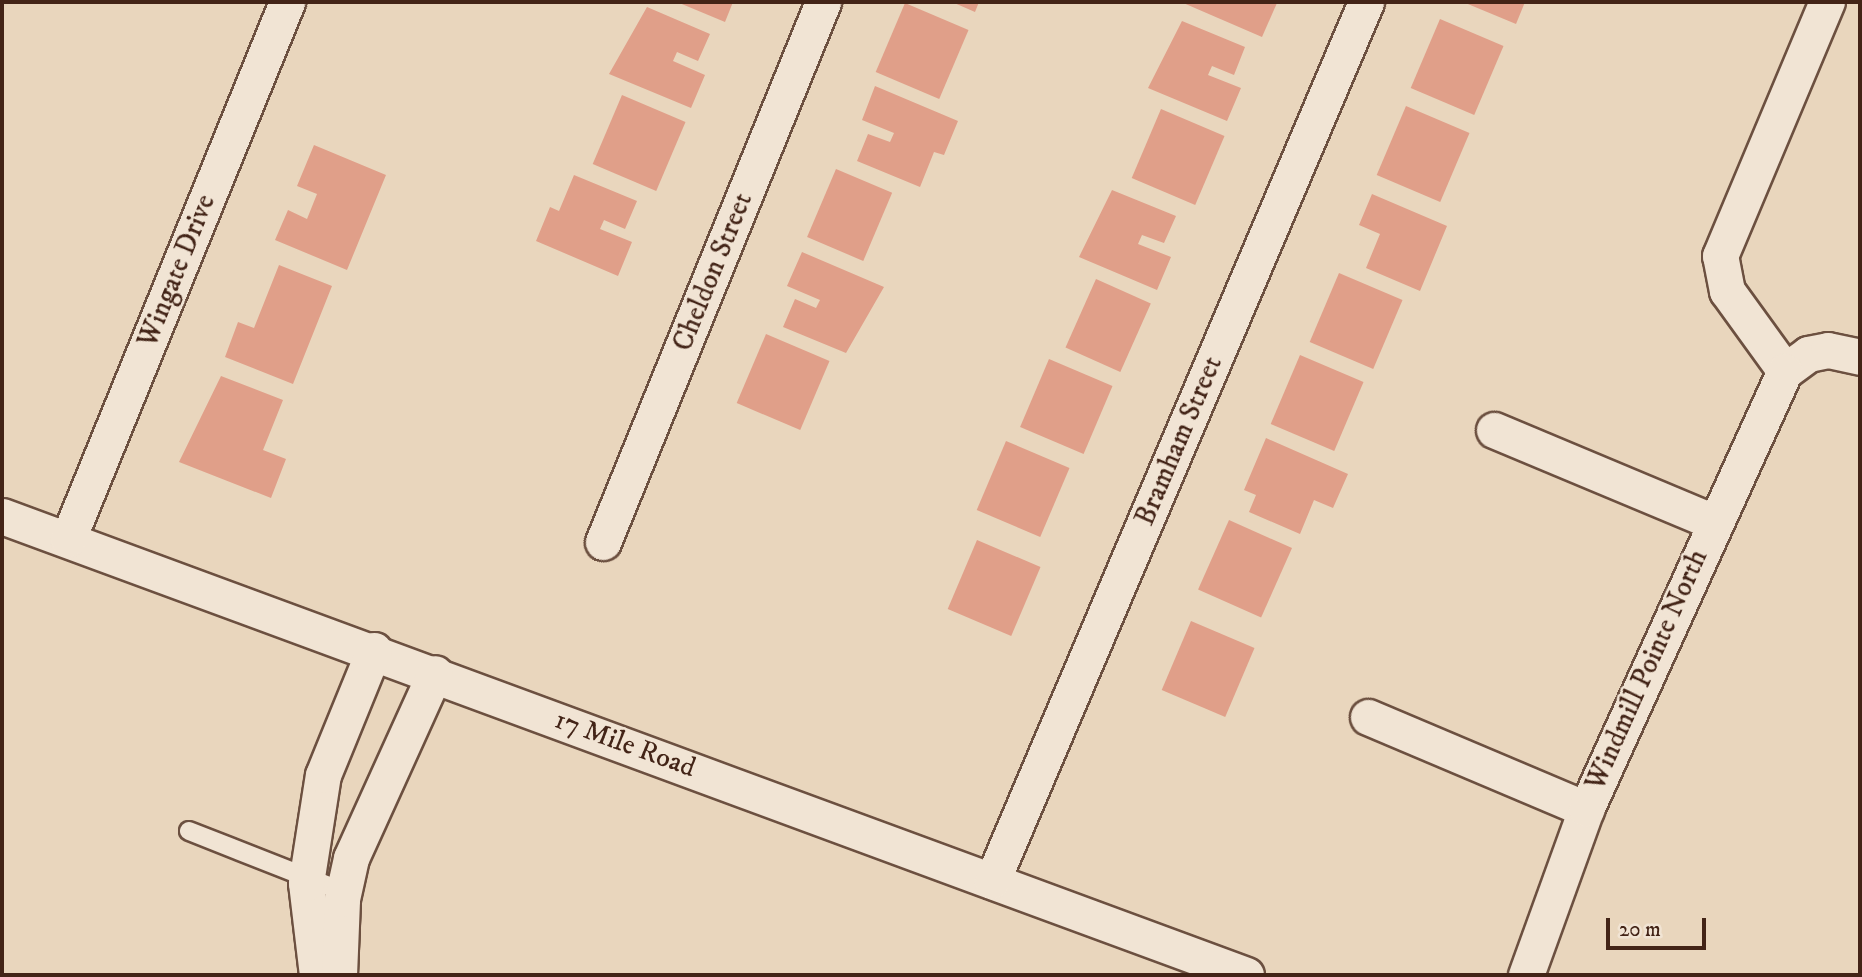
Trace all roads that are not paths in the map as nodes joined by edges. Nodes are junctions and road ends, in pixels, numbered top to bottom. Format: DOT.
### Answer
graph roads {
  1 [pos="287,2"];
  2 [pos="822,2"];
  3 [pos="1366,2"];
  4 [pos="1827,2"];
  5 [pos="1860,357"];
  6 [pos="1785,371"];
  7 [pos="1494,430"];
  8 [pos="2,516"];
  9 [pos="1712,521"];
  10 [pos="68,539"];
  11 [pos="603,542"];
  12 [pos="374,650"];
  13 [pos="435,673"];
  14 [pos="1368,717"];
  15 [pos="1586,809"];
  16 [pos="189,831"];
  17 [pos="307,877"];
  18 [pos="992,881"];
  19 [pos="344,892"];
  20 [pos="317,975"];
  21 [pos="339,975"];
  22 [pos="1246,975"];
  23 [pos="1526,975"];
  1 -- 10 [label="street, Wingate Drive"];
  2 -- 11 [label="street, Cheldon Street"];
  3 -- 18 [label="street, Bramham Street"];
  4 -- 6 [label="street"];
  5 -- 6 [label="street"];
  6 -- 9 [label="street, Windmill Pointe North"];
  7 -- 9 [label="street"];
  8 -- 10 [label="street, 17 Mile Road"];
  9 -- 15 [label="street, Windmill Pointe North"];
  10 -- 12 [label="street, 17 Mile Road"];
  12 -- 13 [label="street, 17 Mile Road"];
  12 -- 17 [label="street"];
  13 -- 18 [label="street, 17 Mile Road"];
  13 -- 19 [label="street"];
  14 -- 15 [label="street"];
  15 -- 23 [label="street, Windmill Pointe North"];
  16 -- 17 [label="lane"];
  17 -- 19 [label="lane"];
  17 -- 20 [label="street"];
  18 -- 22 [label="street, 17 Mile Road"];
  19 -- 21 [label="street"];
}
